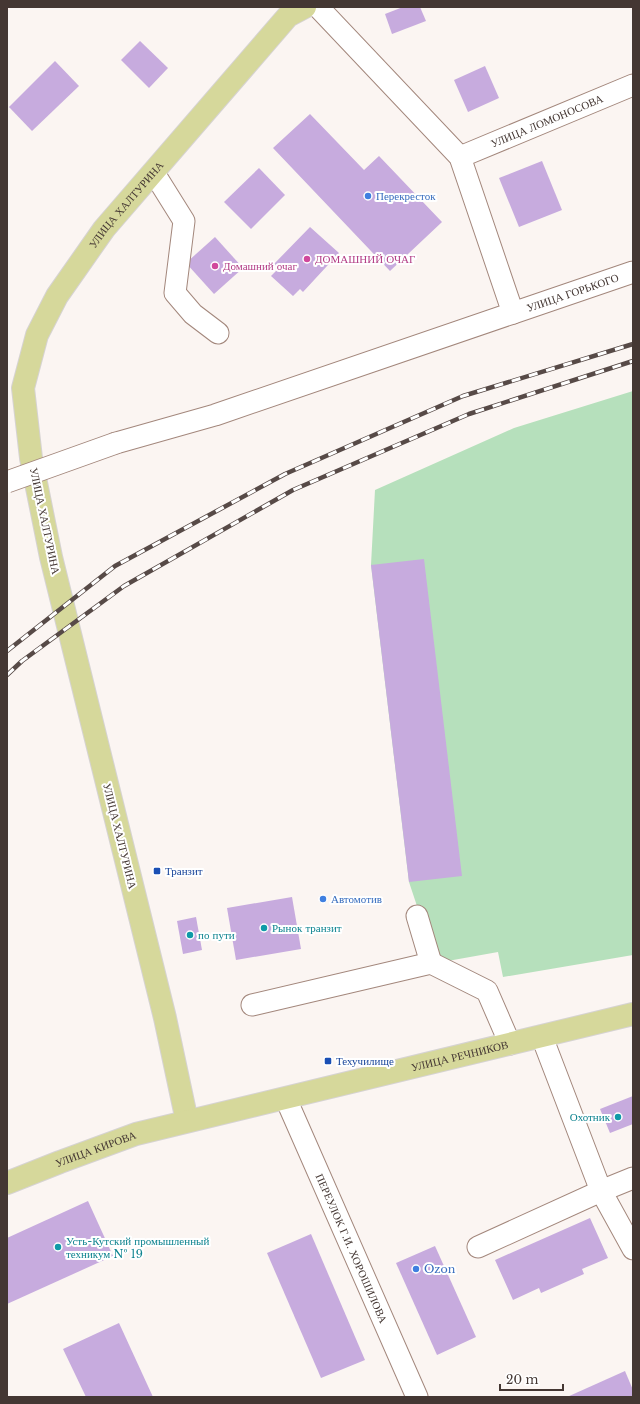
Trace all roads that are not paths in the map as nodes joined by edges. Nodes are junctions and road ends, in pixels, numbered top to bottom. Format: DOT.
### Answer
graph roads {
  1 [pos="305,7"];
  2 [pos="318,7"];
  3 [pos="633,85"];
  4 [pos="460,157"];
  5 [pos="154,173"];
  6 [pos="633,272"];
  7 [pos="513,312"];
  8 [pos="218,333"];
  9 [pos="7,482"];
  10 [pos="417,916"];
  11 [pos="431,963"];
  12 [pos="252,1005"];
  13 [pos="633,1014"];
  14 [pos="542,1037"];
  15 [pos="510,1044"];
  16 [pos="286,1099"];
  17 [pos="187,1121"];
  18 [pos="9,1178"];
  19 [pos="633,1178"];
  20 [pos="601,1191"];
  21 [pos="478,1247"];
  22 [pos="633,1249"];
  23 [pos="417,1397"];
  1 -- 5 [label="main road, УЛИЦА ХАЛТУРИНА"];
  2 -- 4 [label="street"];
  3 -- 4 [label="street, УЛИЦА ЛОМОНОСОВА"];
  4 -- 7 [label="street"];
  5 -- 8 [label="street"];
  5 -- 17 [label="main road, УЛИЦА ХАЛТУРИНА"];
  6 -- 7 [label="street, УЛИЦА ГОРЬКОГО"];
  7 -- 9 [label="street, УЛИЦА ГОРЬКОГО, bridge"];
  10 -- 11 [label="street"];
  11 -- 12 [label="street"];
  11 -- 15 [label="street"];
  13 -- 14 [label="main road, УЛИЦА РЕЧНИКОВ"];
  14 -- 15 [label="main road, УЛИЦА РЕЧНИКОВ"];
  14 -- 20 [label="street"];
  15 -- 16 [label="main road, УЛИЦА РЕЧНИКОВ"];
  16 -- 17 [label="main road, УЛИЦА РЕЧНИКОВ"];
  16 -- 23 [label="street, ПЕРЕУЛОК Г.И. ХОРОШИЛОВА"];
  17 -- 18 [label="main road, УЛИЦА КИРОВА"];
  19 -- 20 [label="street"];
  20 -- 21 [label="street"];
  20 -- 22 [label="street"];
}
